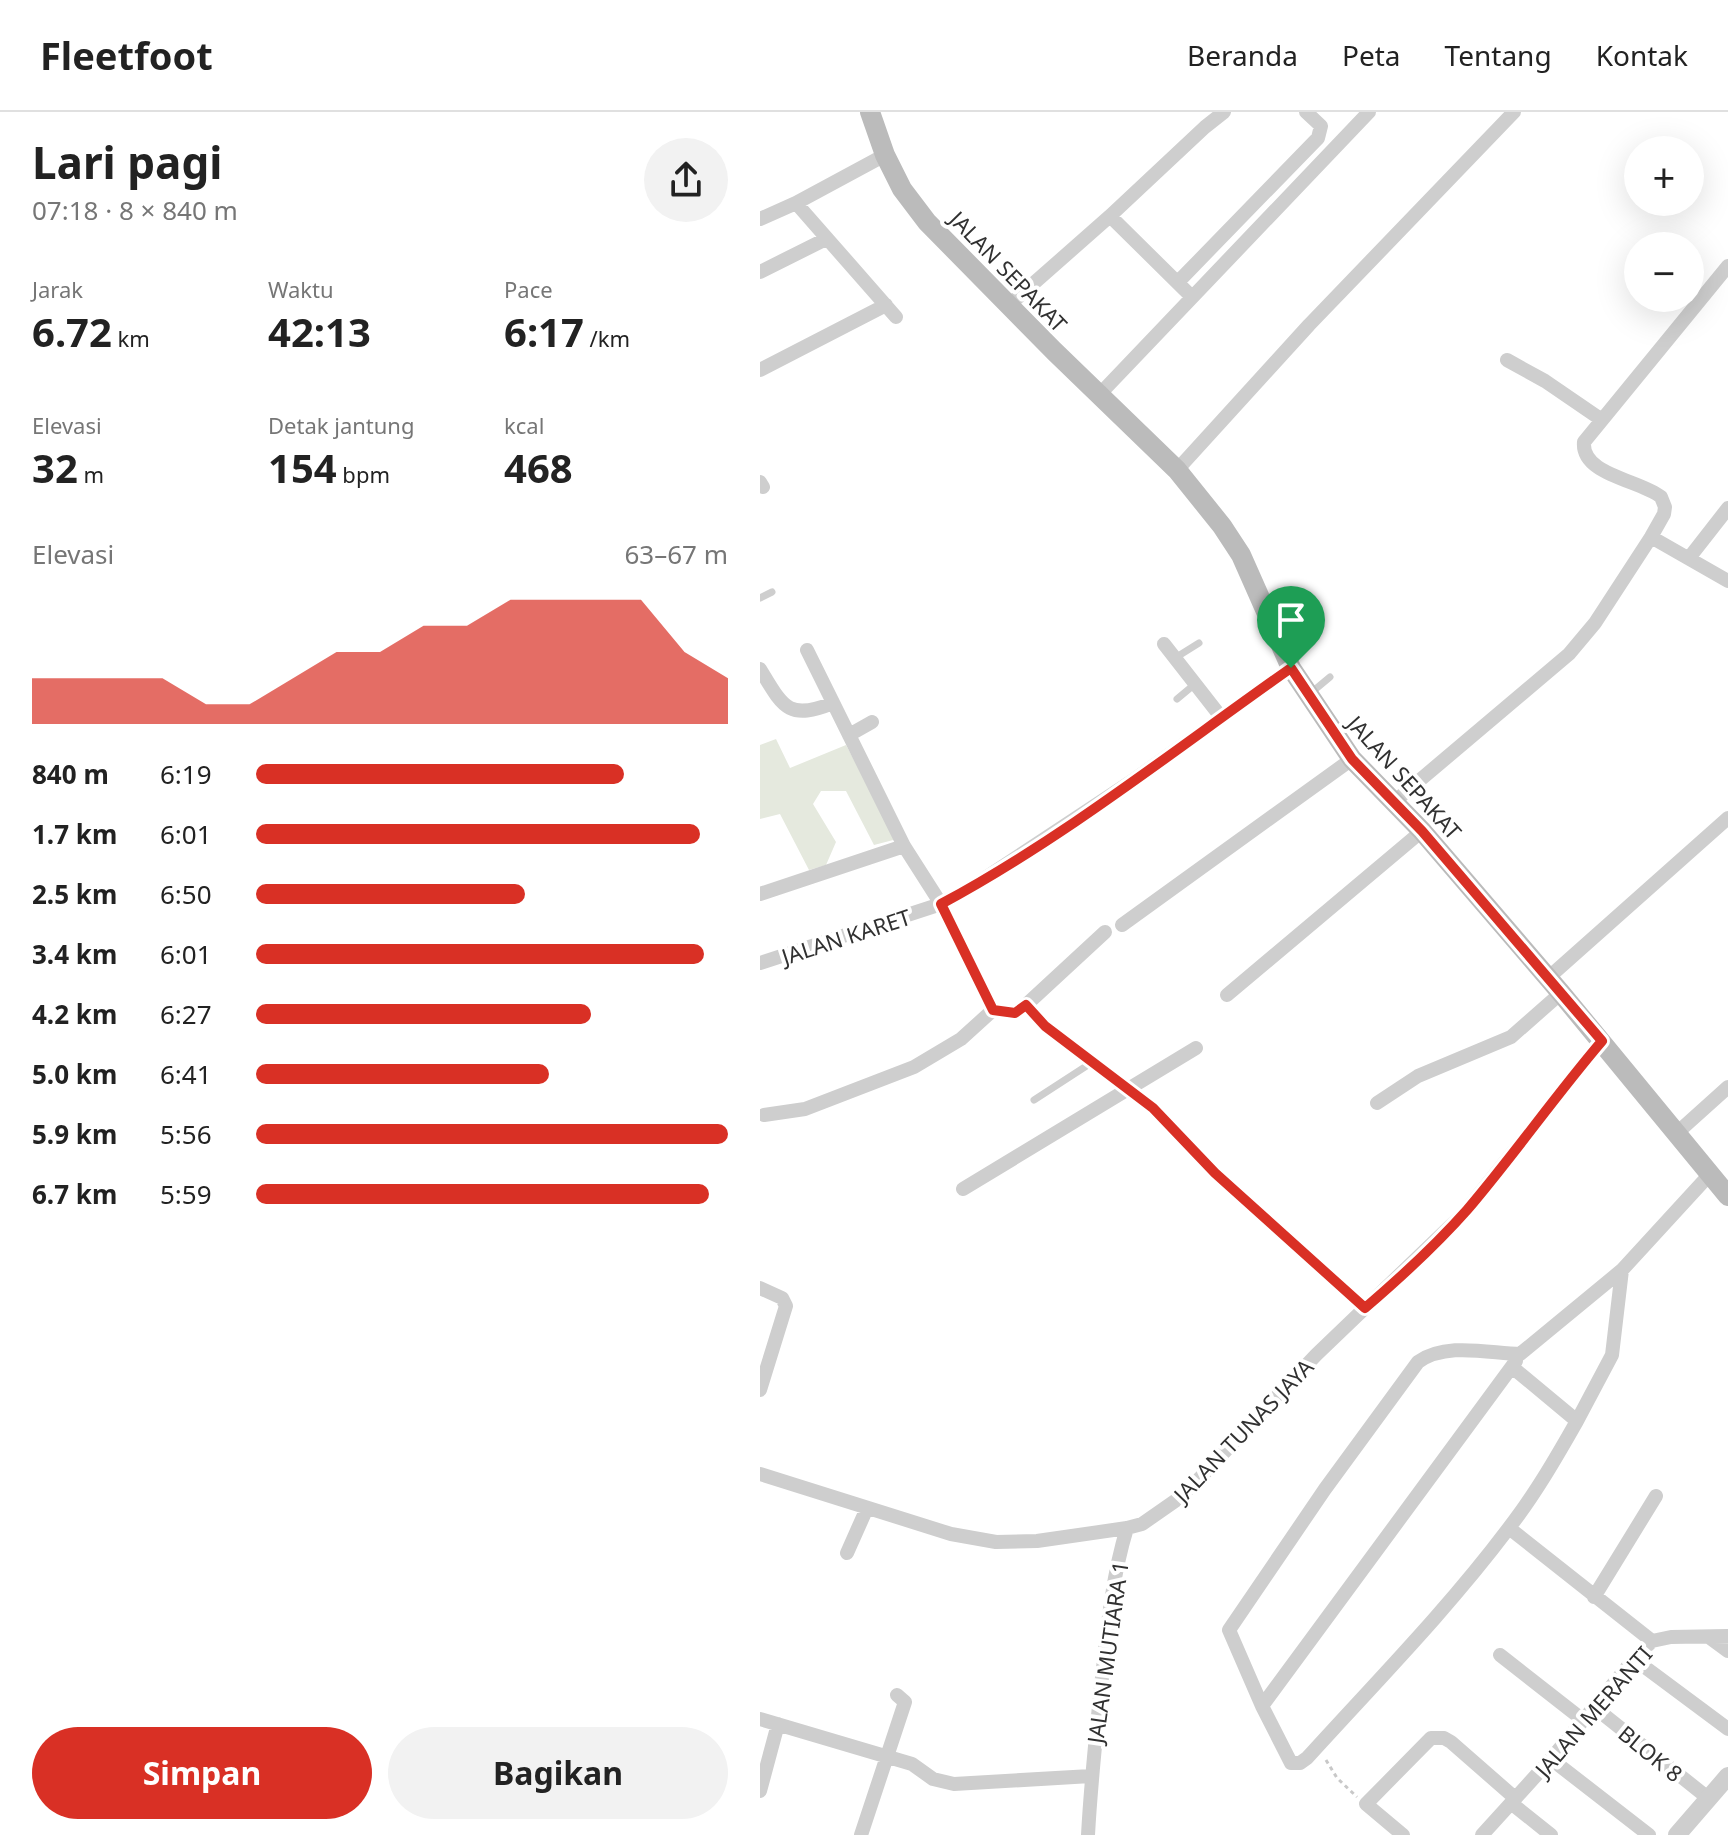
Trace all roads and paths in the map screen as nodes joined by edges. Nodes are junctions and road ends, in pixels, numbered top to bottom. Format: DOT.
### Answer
graph roads {
  1 [pos="870,112"];
  2 [pos="1224,112"];
  3 [pos="1306,112"];
  4 [pos="1369,112"];
  5 [pos="1514,112"];
  6 [pos="885,155"];
  7 [pos="796,203"];
  8 [pos="1110,216"];
  9 [pos="760,219"];
  10 [pos="826,239"];
  11 [pos="1728,266"];
  12 [pos="760,272"];
  13 [pos="1178,282"];
  14 [pos="1191,296"];
  15 [pos="886,305"];
  16 [pos="1008,306"];
  17 [pos="896,317"];
  18 [pos="1507,360"];
  19 [pos="760,370"];
  20 [pos="1099,395"];
  21 [pos="1602,420"];
  22 [pos="1177,470"];
  23 [pos="1728,508"];
  24 [pos="1651,537"];
  25 [pos="1689,558"];
  26 [pos="1728,581"];
  27 [pos="772,592"];
  28 [pos="760,598"];
  29 [pos="1199,643"];
  30 [pos="1164,644"];
  31 [pos="807,650"];
  32 [pos="1175,658"];
  33 [pos="1291,668"];
  34 [pos="760,669"];
  35 [pos="1330,677"];
  36 [pos="1195,684"];
  37 [pos="1307,696"];
  38 [pos="1177,699"];
  39 [pos="833,703"];
  40 [pos="1221,717"];
  41 [pos="872,722"];
  42 [pos="849,735"];
  43 [pos="1352,759"];
  44 [pos="1394,802"];
  45 [pos="1728,818"];
  46 [pos="1422,831"];
  47 [pos="904,846"];
  48 [pos="760,894"];
  49 [pos="941,904"];
  50 [pos="1122,925"];
  51 [pos="1105,932"];
  52 [pos="760,963"];
  53 [pos="1555,986"];
  54 [pos="1227,995"];
  55 [pos="1026,1005"];
  56 [pos="993,1010"];
  57 [pos="1602,1041"];
  58 [pos="1196,1048"];
  59 [pos="1093,1062"];
  60 [pos="1728,1087"];
  61 [pos="1129,1089"];
  62 [pos="1034,1100"];
  63 [pos="1377,1103"];
  64 [pos="764,1115"];
  65 [pos="1678,1132"];
  66 [pos="1711,1173"];
  67 [pos="963,1189"];
  68 [pos="1728,1196"];
  69 [pos="1622,1270"];
  70 [pos="760,1288"];
  71 [pos="1365,1308"];
  72 [pos="1516,1360"];
  73 [pos="760,1390"];
  74 [pos="1577,1421"];
  75 [pos="760,1474"];
  76 [pos="1656,1496"];
  77 [pos="867,1508"];
  78 [pos="1127,1528"];
  79 [pos="1509,1528"];
  80 [pos="847,1553"];
  81 [pos="1594,1597"];
  82 [pos="1728,1636"];
  83 [pos="1709,1637"];
  84 [pos="1652,1641"];
  85 [pos="1728,1651"];
  86 [pos="1500,1655"];
  87 [pos="1634,1659"];
  88 [pos="897,1695"];
  89 [pos="1262,1706"];
  90 [pos="1594,1707"];
  91 [pos="760,1719"];
  92 [pos="1583,1720"];
  93 [pos="778,1724"];
  94 [pos="1728,1729"];
  95 [pos="1318,1746"];
  96 [pos="889,1756"];
  97 [pos="1551,1759"];
  98 [pos="1091,1776"];
  99 [pos="1728,1776"];
  100 [pos="760,1791"];
  101 [pos="1708,1798"];
  102 [pos="1513,1801"];
  103 [pos="1366,1804"];
  104 [pos="861,1835"];
  105 [pos="1088,1835"];
  106 [pos="1403,1835"];
  107 [pos="1482,1835"];
  108 [pos="1551,1835"];
  109 [pos="1649,1835"];
  110 [pos="1677,1835"];
  1 -- 6 [label="main road, JALAN SEPAKAT"];
  2 -- 8 [label="street"];
  3 -- 13 [label="street"];
  4 -- 14 [label="street"];
  5 -- 22 [label="street"];
  6 -- 7 [label="street"];
  6 -- 16 [label="main road, JALAN SEPAKAT"];
  7 -- 9 [label="street"];
  7 -- 10 [label="street"];
  8 -- 13 [label="street"];
  8 -- 16 [label="street"];
  10 -- 12 [label="street"];
  10 -- 15 [label="street"];
  11 -- 21 [label="street"];
  13 -- 14 [label="street"];
  14 -- 20 [label="street"];
  15 -- 17 [label="street"];
  15 -- 19 [label="street"];
  16 -- 20 [label="main road, JALAN SEPAKAT"];
  18 -- 21 [label="street"];
  20 -- 22 [label="main road, JALAN SEPAKAT"];
  21 -- 24 [label="street"];
  22 -- 33 [label="main road, JALAN SEPAKAT"];
  23 -- 25 [label="street"];
  24 -- 25 [label="street"];
  24 -- 44 [label="street"];
  25 -- 26 [label="street"];
  27 -- 28 [label="lane"];
  29 -- 32 [label="lane"];
  30 -- 32 [label="street"];
  31 -- 39 [label="street"];
  32 -- 36 [label="street"];
  33 -- 37 [label="main road, JALAN SEPAKAT"];
  33 -- 40 [label="street, JALAN KARET"];
  34 -- 39 [label="street"];
  35 -- 37 [label="lane"];
  36 -- 38 [label="lane"];
  36 -- 40 [label="street"];
  37 -- 43 [label="main road, JALAN SEPAKAT"];
  39 -- 42 [label="street"];
  40 -- 49 [label="street, JALAN KARET"];
  41 -- 42 [label="street"];
  42 -- 47 [label="street"];
  43 -- 44 [label="main road, JALAN SEPAKAT"];
  43 -- 50 [label="street"];
  44 -- 46 [label="main road, JALAN SEPAKAT"];
  45 -- 53 [label="street"];
  46 -- 53 [label="main road, JALAN SEPAKAT"];
  46 -- 54 [label="street"];
  47 -- 48 [label="street"];
  47 -- 49 [label="street"];
  49 -- 52 [label="street, JALAN KARET"];
  49 -- 56 [label="street"];
  51 -- 55 [label="street"];
  53 -- 57 [label="main road, JALAN SEPAKAT"];
  53 -- 63 [label="street"];
  55 -- 56 [label="street"];
  55 -- 59 [label="street"];
  56 -- 64 [label="street"];
  57 -- 65 [label="main road, JALAN SEPAKAT"];
  57 -- 71 [label="street, JALAN TUNAS JAYA"];
  58 -- 61 [label="street"];
  59 -- 61 [label="street"];
  59 -- 62 [label="lane"];
  60 -- 65 [label="street"];
  61 -- 67 [label="street"];
  61 -- 71 [label="street"];
  65 -- 66 [label="main road, JALAN SEPAKAT"];
  66 -- 68 [label="main road, JALAN SEPAKAT"];
  66 -- 69 [label="street"];
  69 -- 72 [label="street"];
  69 -- 74 [label="street"];
  70 -- 73 [label="street"];
  71 -- 78 [label="street, JALAN TUNAS JAYA"];
  72 -- 74 [label="street"];
  72 -- 89 [label="street"];
  72 -- 89 [label="street"];
  74 -- 79 [label="street"];
  75 -- 77 [label="street, JALAN TUNAS JAYA"];
  76 -- 81 [label="street"];
  77 -- 78 [label="street, JALAN TUNAS JAYA"];
  77 -- 80 [label="street"];
  78 -- 98 [label="street, JALAN MUTIARA 1"];
  79 -- 81 [label="street"];
  79 -- 95 [label="street"];
  81 -- 84 [label="street"];
  82 -- 83 [label="street, JALAN MERANTI"];
  83 -- 84 [label="street, JALAN MERANTI"];
  83 -- 85 [label="street"];
  84 -- 87 [label="street, JALAN MERANTI"];
  86 -- 92 [label="street"];
  87 -- 90 [label="street, JALAN MERANTI"];
  87 -- 94 [label="street"];
  88 -- 96 [label="street"];
  89 -- 95 [label="street"];
  90 -- 92 [label="street, JALAN MERANTI"];
  90 -- 101 [label="street, BLOK 8"];
  91 -- 93 [label="street"];
  92 -- 97 [label="street, JALAN MERANTI"];
  93 -- 96 [label="street"];
  93 -- 100 [label="street"];
  95 -- 103 [label="path"];
  96 -- 98 [label="street"];
  96 -- 104 [label="street"];
  97 -- 102 [label="street, JALAN MERANTI"];
  97 -- 109 [label="street"];
  98 -- 105 [label="street, JALAN MUTIARA 1"];
  99 -- 101 [label="street"];
  101 -- 110 [label="street"];
  102 -- 103 [label="street"];
  102 -- 107 [label="street, JALAN MERANTI"];
  102 -- 108 [label="street"];
  103 -- 106 [label="street"];
}
